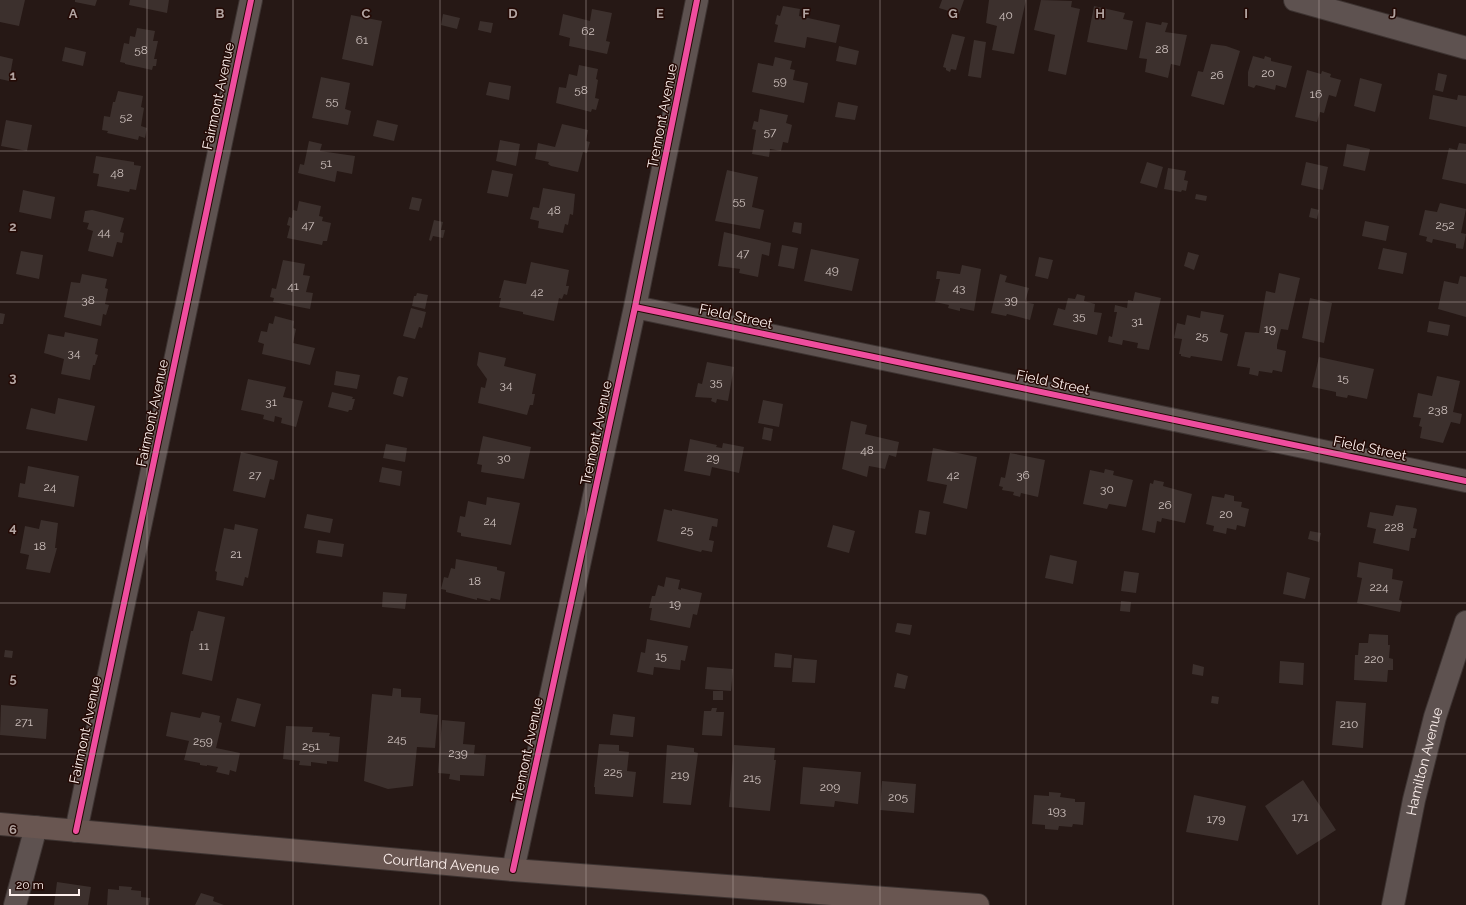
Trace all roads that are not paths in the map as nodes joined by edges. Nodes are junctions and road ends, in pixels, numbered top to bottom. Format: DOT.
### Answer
graph roads {
  1 [pos="251,0"];
  2 [pos="697,0"];
  3 [pos="1295,0"];
  4 [pos="1466,48"];
  5 [pos="635,307"];
  6 [pos="1466,481"];
  7 [pos="1466,622"];
  8 [pos="0,824"];
  9 [pos="36,827"];
  10 [pos="76,831"];
  11 [pos="514,870"];
  12 [pos="15,905"];
  13 [pos="978,905"];
  14 [pos="1393,905"];
  1 -- 10 [label="street, Fairmont Avenue"];
  2 -- 5 [label="street, Tremont Avenue"];
  3 -- 4 [label="street"];
  5 -- 6 [label="street, Field Street"];
  5 -- 11 [label="street, Tremont Avenue"];
  7 -- 14 [label="street, Hamilton Avenue"];
  8 -- 9 [label="main road, Courtland Avenue"];
  9 -- 10 [label="main road, Courtland Avenue"];
  9 -- 12 [label="street"];
  10 -- 11 [label="main road, Courtland Avenue"];
  11 -- 13 [label="main road, Courtland Avenue"];
}
